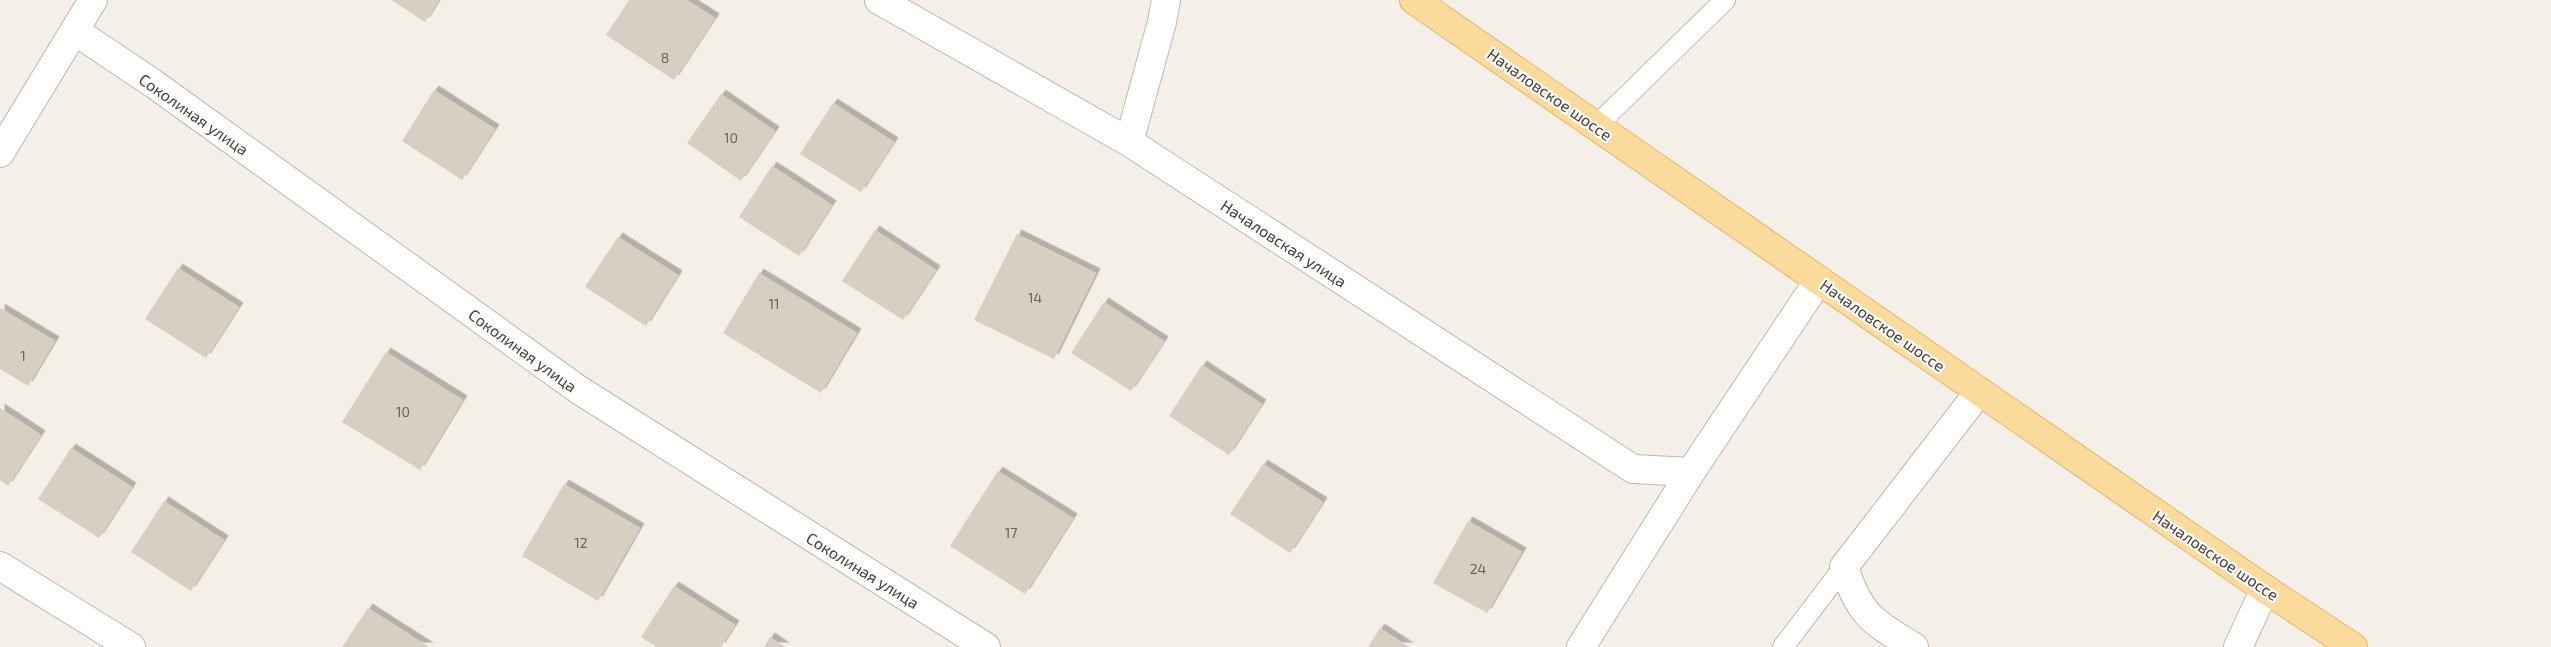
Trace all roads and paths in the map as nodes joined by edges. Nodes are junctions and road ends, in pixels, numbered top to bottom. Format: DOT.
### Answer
graph roads {
  1 [pos="93,0"];
  2 [pos="879,0"];
  3 [pos="1166,0"];
  4 [pos="1414,0"];
  5 [pos="1726,0"];
  6 [pos="75,31"];
  7 [pos="1596,126"];
  8 [pos="1129,142"];
  9 [pos="0,152"];
  10 [pos="1819,280"];
  11 [pos="1979,392"];
  12 [pos="1691,472"];
  13 [pos="0,566"];
  14 [pos="1844,567"];
  15 [pos="2265,589"];
  16 [pos="131,647"];
  17 [pos="986,647"];
  18 [pos="1581,647"];
  19 [pos="1783,647"];
  20 [pos="1914,647"];
  21 [pos="2238,647"];
  22 [pos="2353,647"];
  1 -- 6 [label="street"];
  2 -- 8 [label="street, Началовская улица"];
  3 -- 8 [label="street"];
  4 -- 7 [label="main road, Началовское шоссе"];
  5 -- 7 [label="lane"];
  6 -- 9 [label="street"];
  6 -- 17 [label="street, Соколиная улица"];
  7 -- 10 [label="main road, Началовское шоссе"];
  8 -- 12 [label="street, Началовская улица"];
  10 -- 11 [label="main road, Началовское шоссе"];
  10 -- 12 [label="street"];
  11 -- 14 [label="street"];
  11 -- 15 [label="main road, Началовское шоссе"];
  12 -- 18 [label="street"];
  13 -- 16 [label="street"];
  14 -- 19 [label="lane"];
  14 -- 20 [label="street"];
  15 -- 21 [label="street"];
  15 -- 22 [label="main road, Началовское шоссе"];
}
